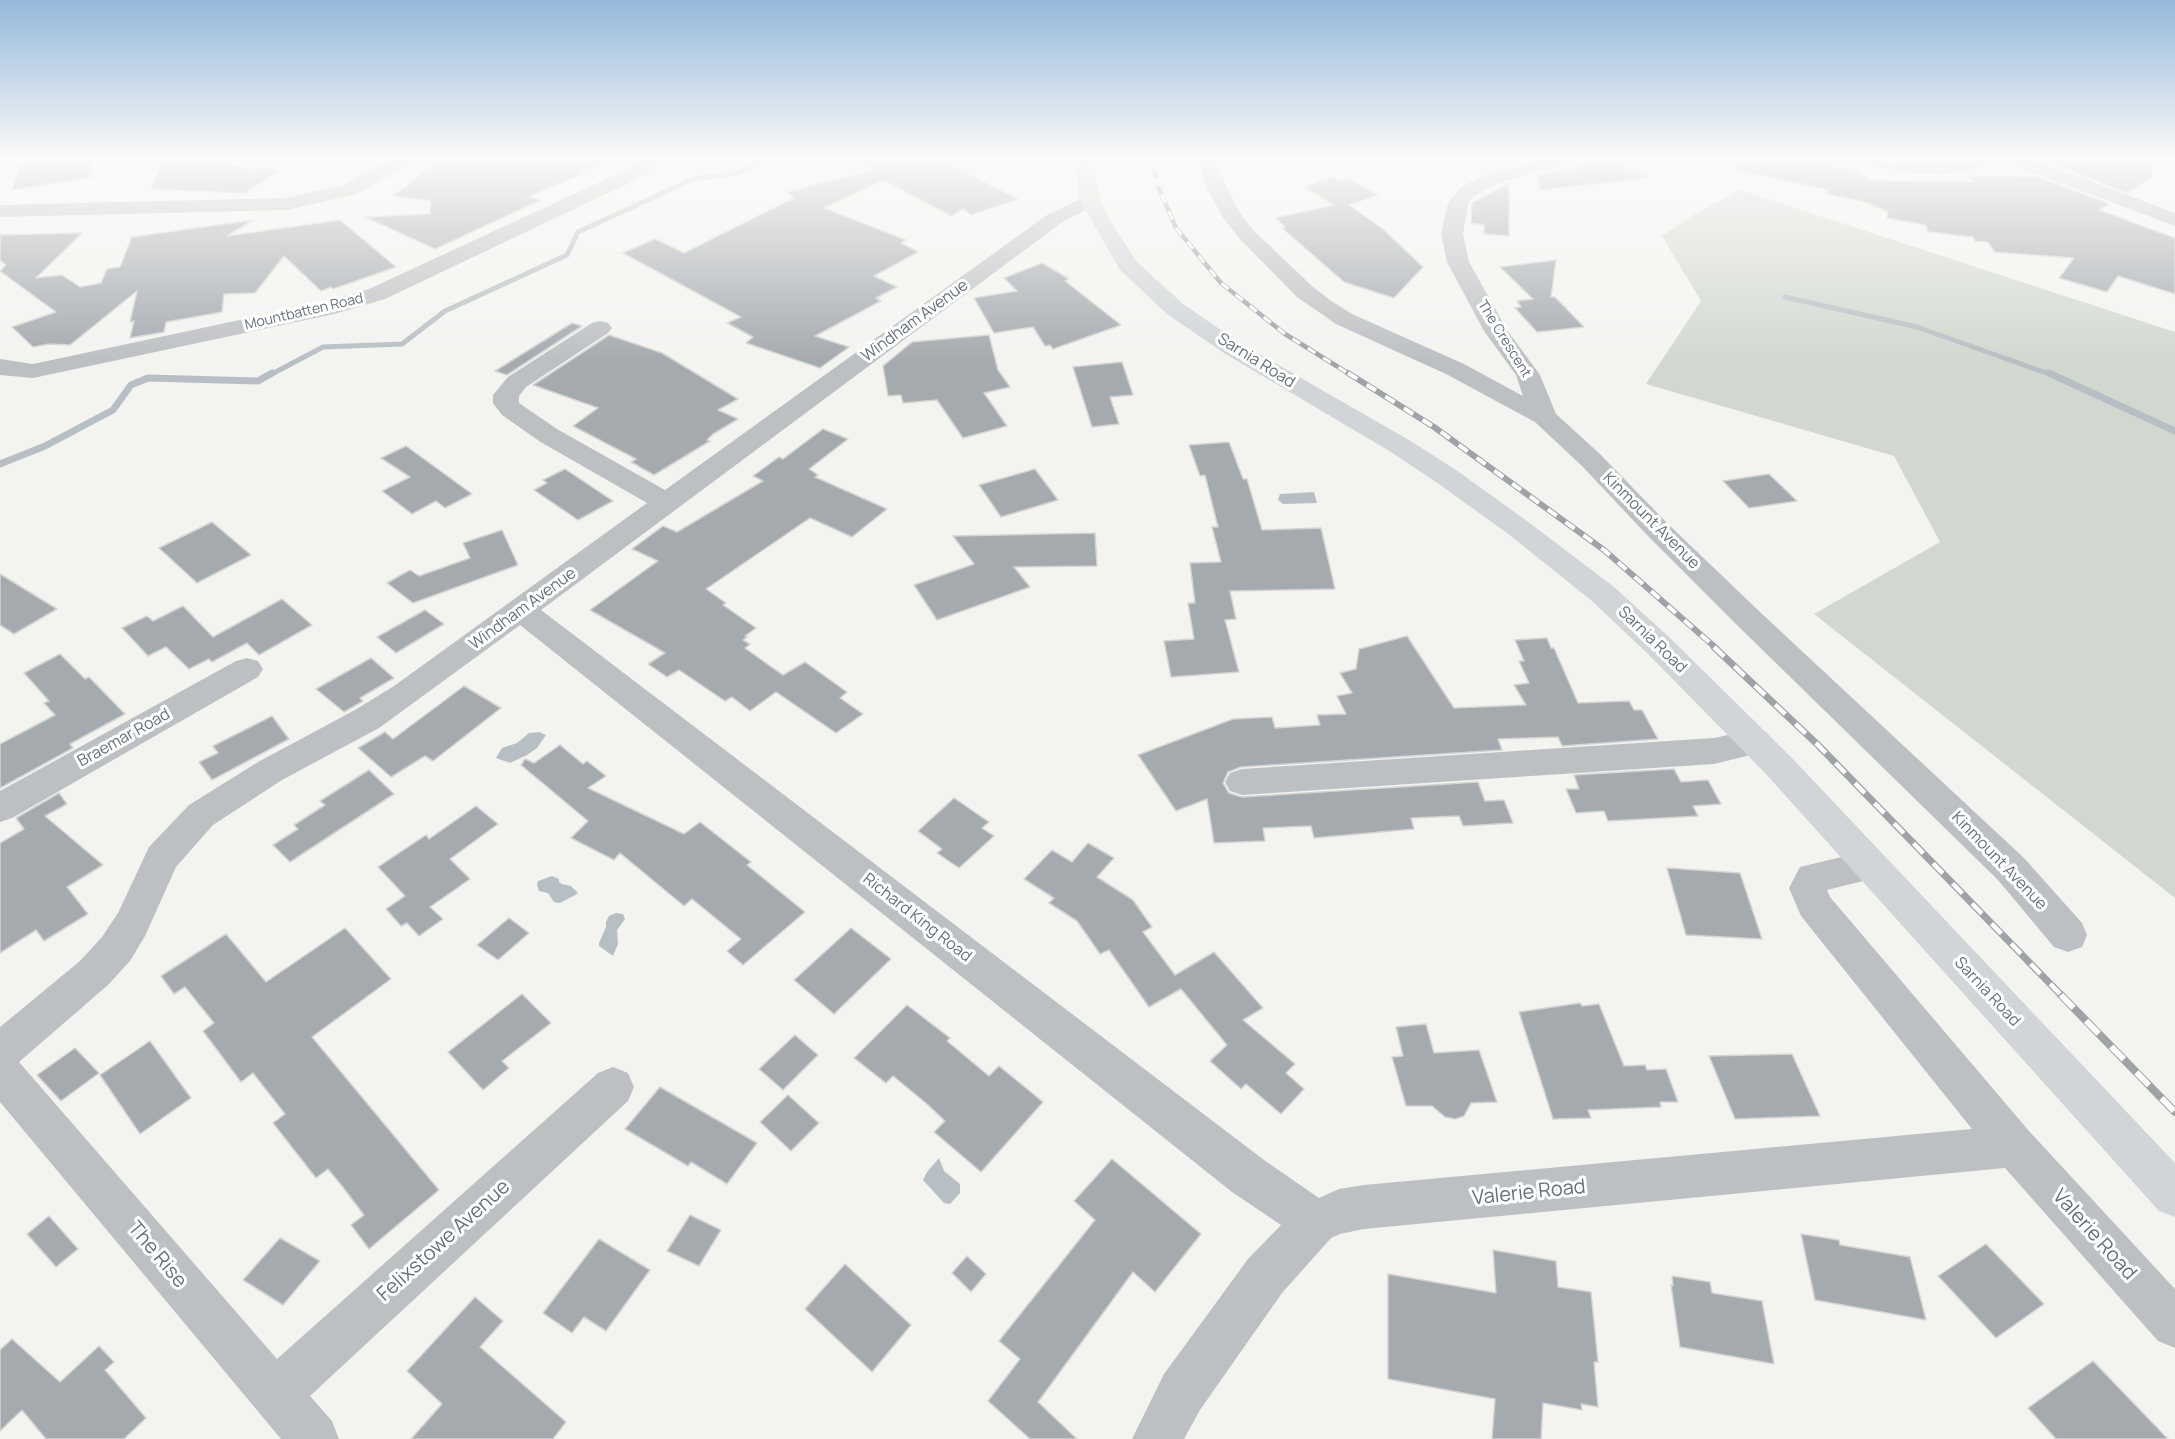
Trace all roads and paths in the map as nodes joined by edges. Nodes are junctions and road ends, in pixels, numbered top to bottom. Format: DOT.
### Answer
graph roads {
  1 [pos="521,227"];
  2 [pos="1043,227"];
  3 [pos="1104,227"];
  4 [pos="1241,227"];
  5 [pos="1453,227"];
  6 [pos="600,328"];
  7 [pos="0,366"];
  8 [pos="1544,417"];
  9 [pos="668,503"];
  10 [pos="521,610"];
  11 [pos="247,669"];
  12 [pos="1755,742"];
  13 [pos="1242,782"];
  14 [pos="0,808"];
  15 [pos="1870,865"];
  16 [pos="2068,934"];
  17 [pos="0,1053"];
  18 [pos="0,1071"];
  19 [pos="613,1087"];
  20 [pos="2014,1146"];
  21 [pos="2175,1196"];
  22 [pos="1315,1222"];
  23 [pos="2175,1324"];
  24 [pos="275,1394"];
  25 [pos="314,1439"];
  26 [pos="1157,1439"];
  1 -- 7 [label="street, Mountbatten Road"];
  2 -- 9 [label="street, Windham Avenue"];
  3 -- 12 [label="main road, Sarnia Road"];
  4 -- 8 [label="street, Kinmount Avenue"];
  5 -- 8 [label="street, The Crescent"];
  6 -- 9 [label="street"];
  8 -- 16 [label="street, Kinmount Avenue"];
  9 -- 10 [label="street, Windham Avenue"];
  10 -- 17 [label="street, Windham Avenue"];
  10 -- 22 [label="street, Richard King Road"];
  11 -- 14 [label="street, Braemar Road"];
  12 -- 13 [label="street"];
  12 -- 15 [label="main road, Sarnia Road"];
  15 -- 20 [label="street, Valerie Road"];
  15 -- 21 [label="main road, Sarnia Road"];
  18 -- 24 [label="street, The Rise"];
  19 -- 24 [label="street, Felixstowe Avenue"];
  20 -- 22 [label="street, Valerie Road"];
  20 -- 23 [label="street, Valerie Road"];
  22 -- 26 [label="street, Valerie Road"];
  24 -- 25 [label="street, The Rise"];
}
